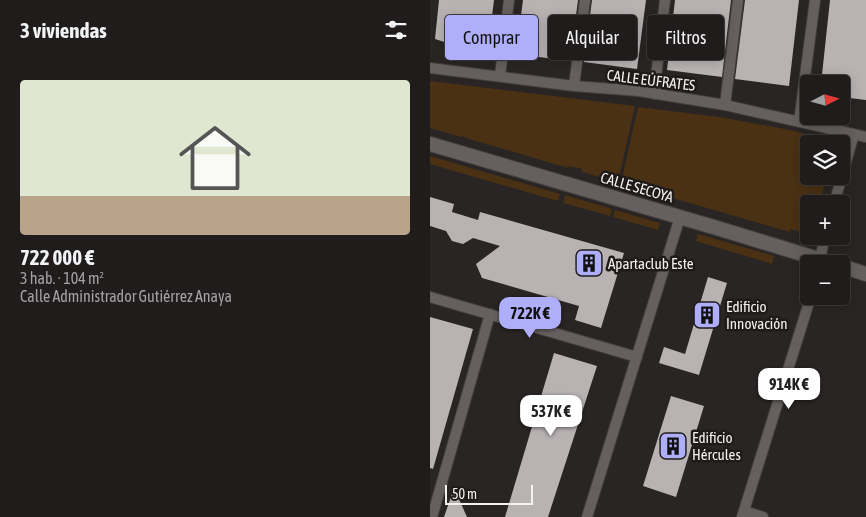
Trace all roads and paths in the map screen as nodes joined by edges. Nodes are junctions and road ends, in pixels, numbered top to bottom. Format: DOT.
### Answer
graph roads {
  1 [pos="509,0"];
  2 [pos="585,0"];
  3 [pos="665,0"];
  4 [pos="738,0"];
  5 [pos="815,0"];
  6 [pos="430,68"];
  7 [pos="500,76"];
  8 [pos="574,86"];
  9 [pos="654,94"];
  10 [pos="725,104"];
  11 [pos="799,122"];
  12 [pos="854,134"];
  13 [pos="866,137"];
  14 [pos="430,144"];
  15 [pos="837,195"];
  16 [pos="680,217"];
  17 [pos="801,255"];
  18 [pos="850,269"];
  19 [pos="866,274"];
  20 [pos="430,297"];
  21 [pos="808,305"];
  22 [pos="490,314"];
  23 [pos="637,357"];
  24 [pos="743,514"];
  25 [pos="432,517"];
  26 [pos="587,517"];
  27 [pos="762,517"];
  1 -- 7 [label="street"];
  2 -- 8 [label="street"];
  3 -- 9 [label="street"];
  4 -- 10 [label="street"];
  5 -- 11 [label="street"];
  6 -- 7 [label="street, CALLE EÚFRATES"];
  7 -- 8 [label="street, CALLE EÚFRATES"];
  8 -- 9 [label="street, CALLE EÚFRATES"];
  9 -- 10 [label="street, CALLE EÚFRATES"];
  10 -- 11 [label="street, CALLE EÚFRATES"];
  11 -- 12 [label="street, CALLE EÚFRATES"];
  12 -- 13 [label="street, CALLE EÚFRATES"];
  12 -- 15 [label="street"];
  14 -- 16 [label="main road, CALLE SECOYA"];
  16 -- 17 [label="main road, CALLE SECOYA"];
  16 -- 23 [label="street"];
  18 -- 19 [label="main road"];
  20 -- 22 [label="street"];
  21 -- 24 [label="street"];
  22 -- 23 [label="street"];
  22 -- 25 [label="street"];
  23 -- 26 [label="street"];
  24 -- 27 [label="street"];
}
